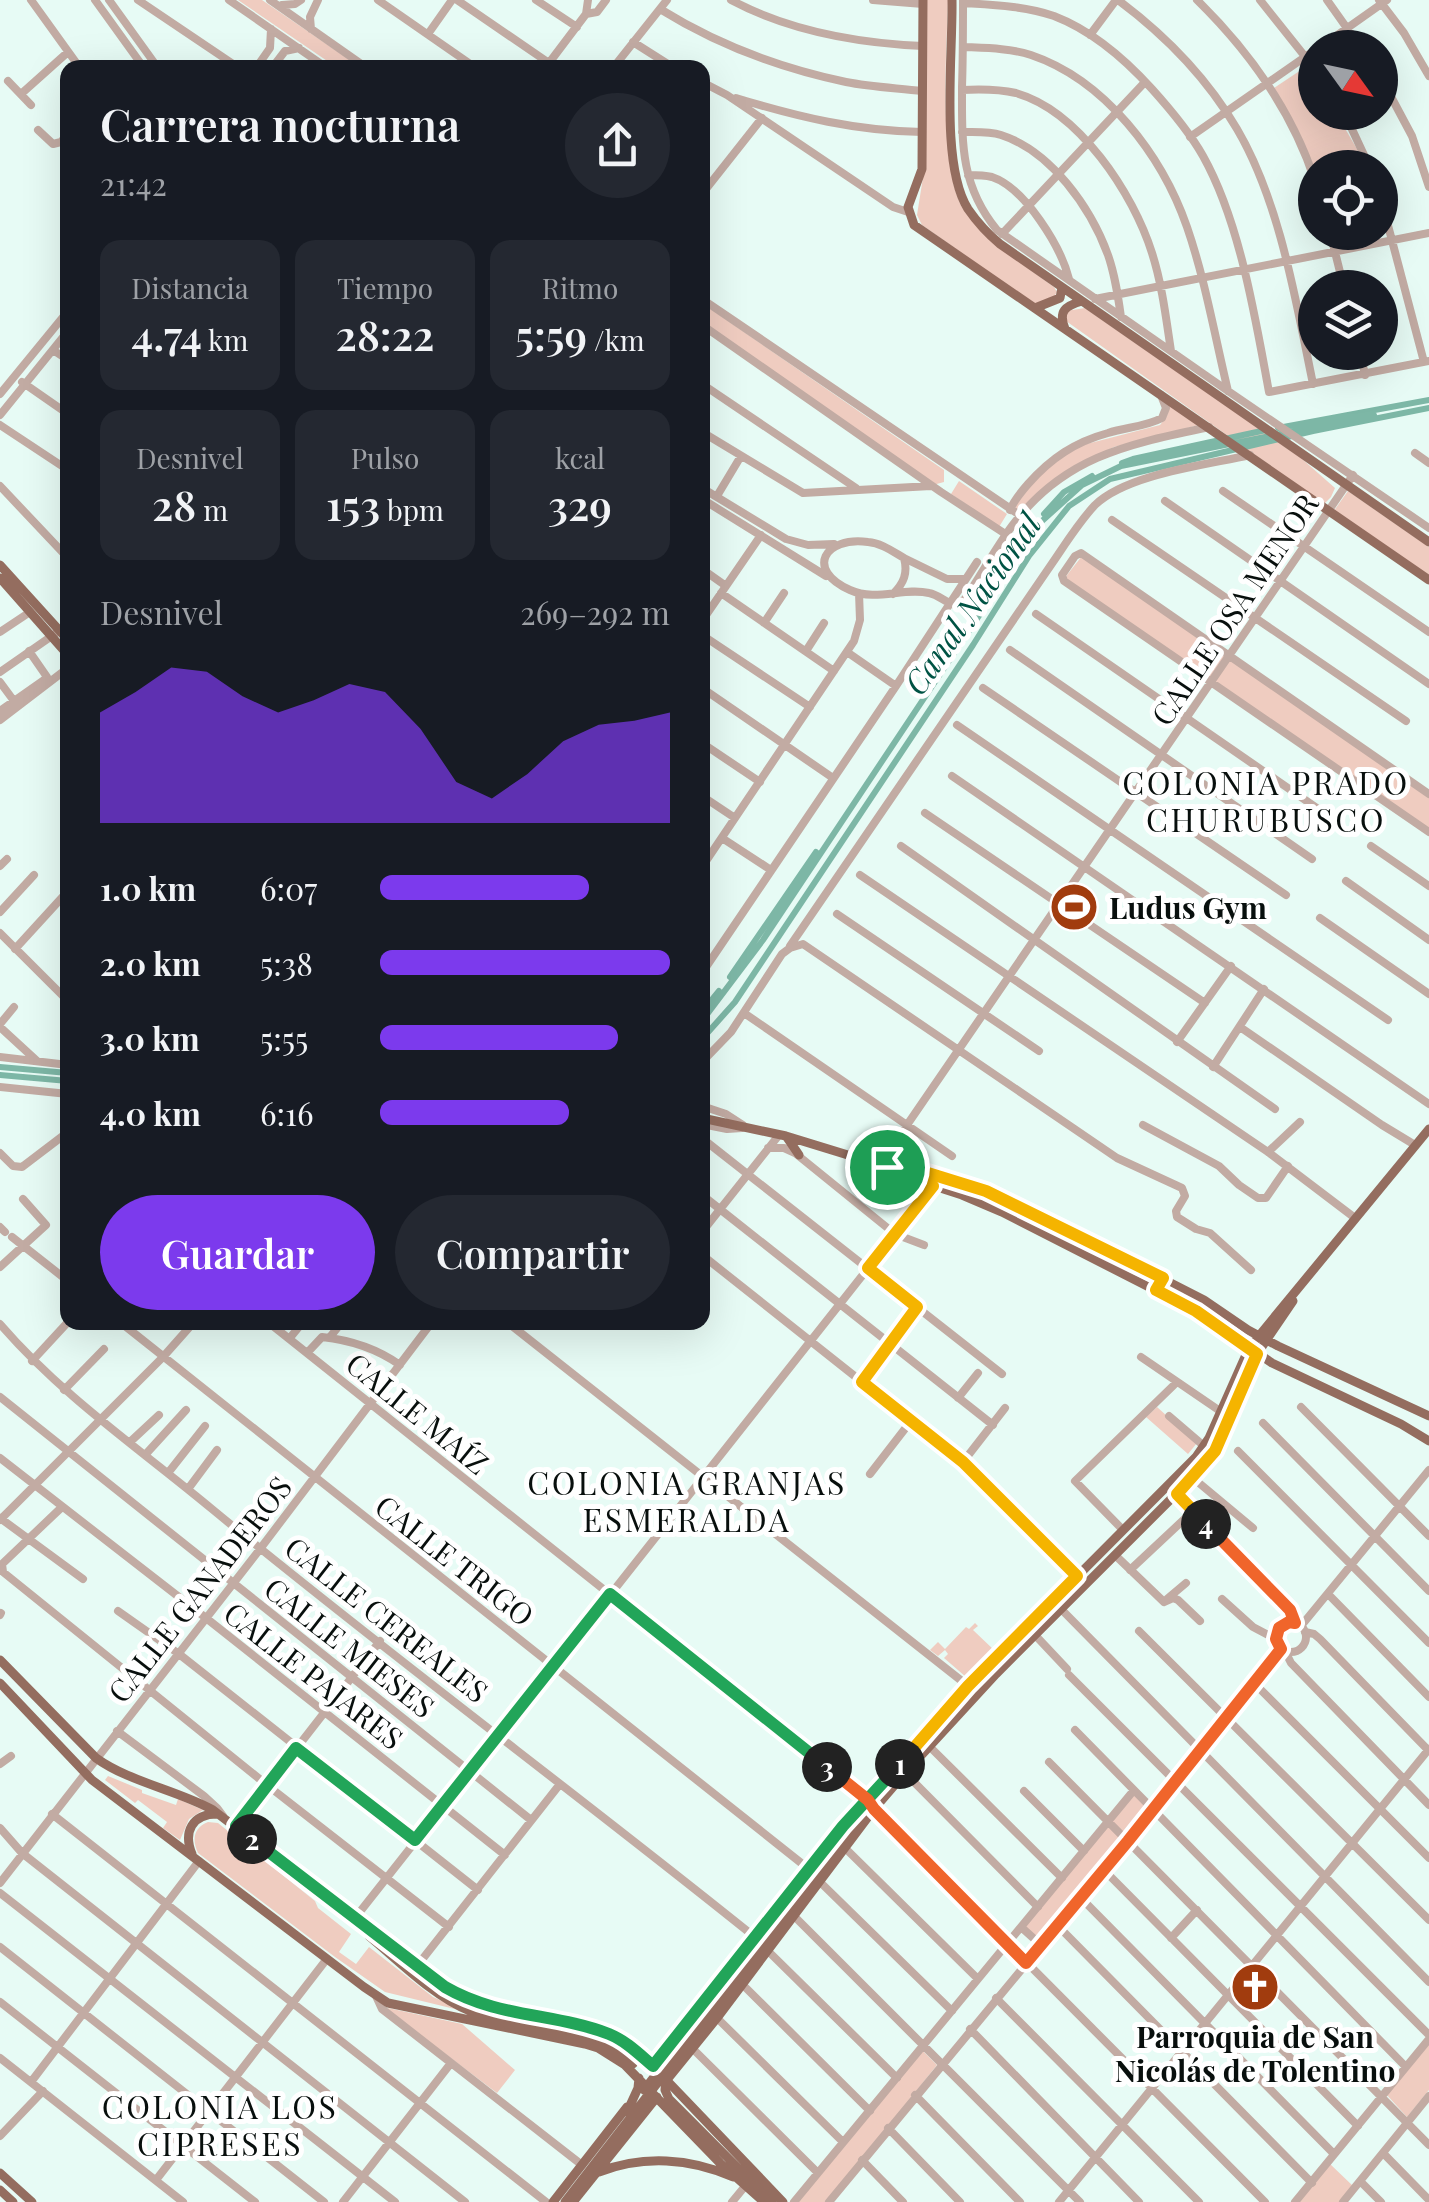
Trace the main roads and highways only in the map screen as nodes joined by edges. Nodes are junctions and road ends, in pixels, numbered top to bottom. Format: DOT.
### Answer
graph roads {
  1 [pos="959,1"];
  2 [pos="923,2"];
  3 [pos="1066,283"];
  4 [pos="1082,302"];
  5 [pos="1034,308"];
  6 [pos="1065,329"];
  7 [pos="1429,542"];
  8 [pos="0,562"];
  9 [pos="0,578"];
  10 [pos="1429,580"];
  11 [pos="60,634"];
  12 [pos="60,634"];
  13 [pos="710,1122"];
  14 [pos="1429,1129"];
  15 [pos="782,1136"];
  16 [pos="815,1145"];
  17 [pos="884,1166"];
  18 [pos="1163,1278"];
  19 [pos="1156,1290"];
  20 [pos="1262,1337"];
  21 [pos="1278,1346"];
  22 [pos="1253,1351"];
  23 [pos="1244,1368"];
  24 [pos="1290,1372"];
  25 [pos="1429,1416"];
  26 [pos="1429,1441"];
  27 [pos="0,1660"];
  28 [pos="992,1670"];
  29 [pos="0,1683"];
  30 [pos="955,1709"];
  31 [pos="868,1806"];
  32 [pos="223,1816"];
  33 [pos="196,1859"];
  34 [pos="336,1906"];
  35 [pos="777,1938"];
  36 [pos="670,2045"];
  37 [pos="690,2053"];
  38 [pos="673,2062"];
  39 [pos="653,2066"];
  40 [pos="666,2081"];
  41 [pos="644,2084"];
  42 [pos="656,2097"];
  43 [pos="627,2112"];
  44 [pos="617,2120"];
  45 [pos="631,2130"];
  46 [pos="600,2172"];
  47 [pos="0,2173"];
  48 [pos="745,2184"];
  49 [pos="0,2190"];
  50 [pos="13,2202"];
  51 [pos="32,2202"];
  52 [pos="550,2202"];
  53 [pos="564,2202"];
  54 [pos="573,2202"];
  55 [pos="764,2202"];
  56 [pos="772,2202"];
  57 [pos="783,2202"];
  1 -- 3 [label="main road"];
  2 -- 5 [label="main road"];
  3 -- 4 [label="main road"];
  3 -- 5 [label="main road"];
  4 -- 6 [label="main road"];
  4 -- 7 [label="main road"];
  5 -- 6 [label="main road"];
  6 -- 10 [label="main road"];
  8 -- 11 [label="main road"];
  9 -- 12 [label="main road"];
  13 -- 15 [label="main road"];
  14 -- 20 [label="main road"];
  15 -- 16 [label="main road"];
  15 -- 16 [label="main road"];
  16 -- 17 [label="main road"];
  17 -- 18 [label="main road"];
  17 -- 19 [label="main road"];
  18 -- 19 [label="main road"];
  18 -- 20 [label="main road"];
  19 -- 22 [label="main road"];
  20 -- 21 [label="main road"];
  20 -- 22 [label="main road"];
  21 -- 24 [label="main road"];
  21 -- 25 [label="main road"];
  22 -- 23 [label="main road"];
  22 -- 24 [label="main road"];
  23 -- 28 [label="main road"];
  23 -- 28 [label="main road"];
  24 -- 26 [label="main road"];
  27 -- 32 [label="main road"];
  28 -- 30 [label="main road"];
  29 -- 33 [label="main road"];
  30 -- 31 [label="main road"];
  30 -- 31 [label="main road"];
  31 -- 35 [label="main road"];
  31 -- 36 [label="main road"];
  31 -- 38 [label="main road"];
  32 -- 33 [label="main road"];
  32 -- 34 [label="main road"];
  33 -- 41 [label="main road"];
  34 -- 39 [label="main road"];
  34 -- 43 [label="main road"];
  35 -- 37 [label="main road"];
  35 -- 43 [label="main road"];
  36 -- 37 [label="main road"];
  36 -- 39 [label="main road"];
  37 -- 40 [label="main road"];
  38 -- 53 [label="main road"];
  38 -- 56 [label="main road"];
  39 -- 40 [label="main road"];
  40 -- 57 [label="main road"];
  41 -- 42 [label="main road"];
  41 -- 44 [label="main road"];
  42 -- 45 [label="main road"];
  42 -- 48 [label="main road"];
  43 -- 53 [label="main road"];
  44 -- 45 [label="main road"];
  44 -- 52 [label="main road"];
  45 -- 46 [label="main road"];
  46 -- 48 [label="main road"];
  46 -- 54 [label="main road"];
  47 -- 51 [label="main road"];
  48 -- 55 [label="main road"];
  49 -- 50 [label="main road"];
}
